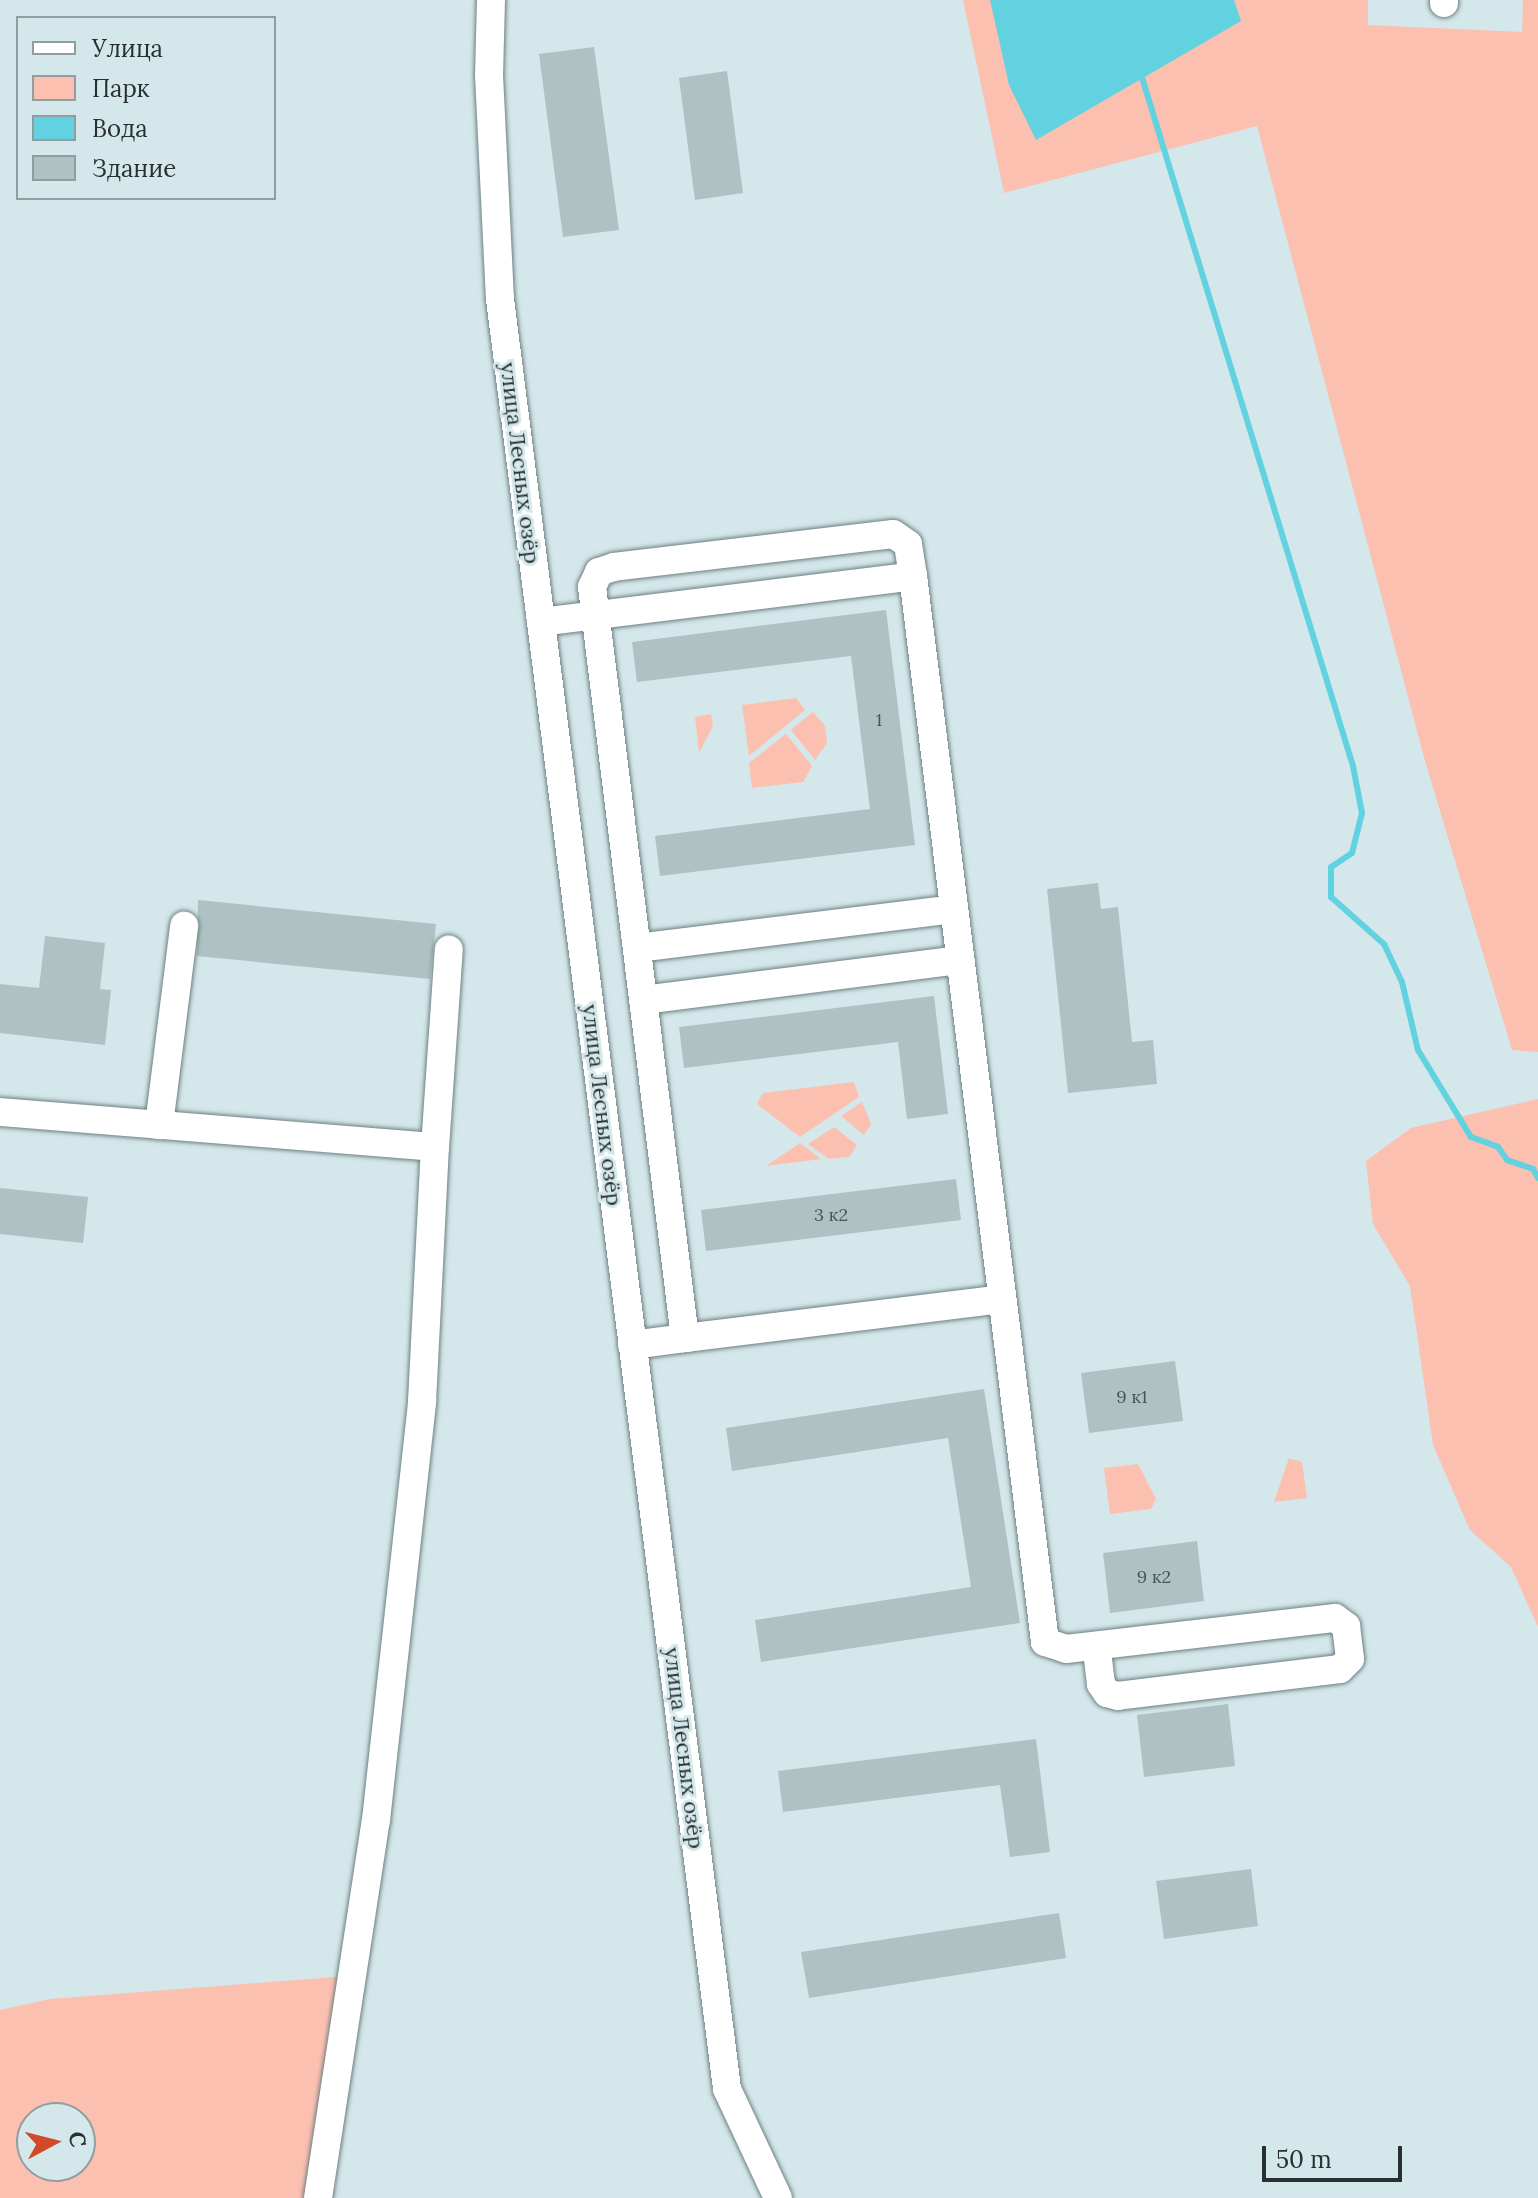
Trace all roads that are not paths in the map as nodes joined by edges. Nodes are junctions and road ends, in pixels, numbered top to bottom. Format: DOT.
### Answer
graph roads {
  1 [pos="491,0"];
  2 [pos="913,576"];
  3 [pos="595,615"];
  4 [pos="541,622"];
  5 [pos="954,909"];
  6 [pos="184,926"];
  7 [pos="637,948"];
  8 [pos="449,949"];
  9 [pos="960,960"];
  10 [pos="643,1000"];
  11 [pos="0,1112"];
  12 [pos="159,1125"];
  13 [pos="435,1147"];
  14 [pos="1002,1299"];
  15 [pos="685,1338"];
  16 [pos="632,1345"];
  17 [pos="1096,1646"];
  18 [pos="318,2198"];
  19 [pos="778,2198"];
  1 -- 4 [label="street, улица Лесных озёр"];
  2 -- 3 [label="street"];
  2 -- 3 [label="street"];
  2 -- 5 [label="street"];
  3 -- 4 [label="street"];
  3 -- 7 [label="street"];
  4 -- 16 [label="street, улица Лесных озёр"];
  5 -- 7 [label="street"];
  5 -- 9 [label="street"];
  6 -- 12 [label="street"];
  7 -- 10 [label="street"];
  8 -- 13 [label="street"];
  9 -- 10 [label="street"];
  9 -- 14 [label="street"];
  10 -- 15 [label="street"];
  11 -- 12 [label="street"];
  12 -- 13 [label="street"];
  13 -- 18 [label="street"];
  14 -- 15 [label="street"];
  14 -- 17 [label="street"];
  15 -- 16 [label="street"];
  16 -- 19 [label="street, улица Лесных озёр"];
  17 -- 17 [label="street"];
}
